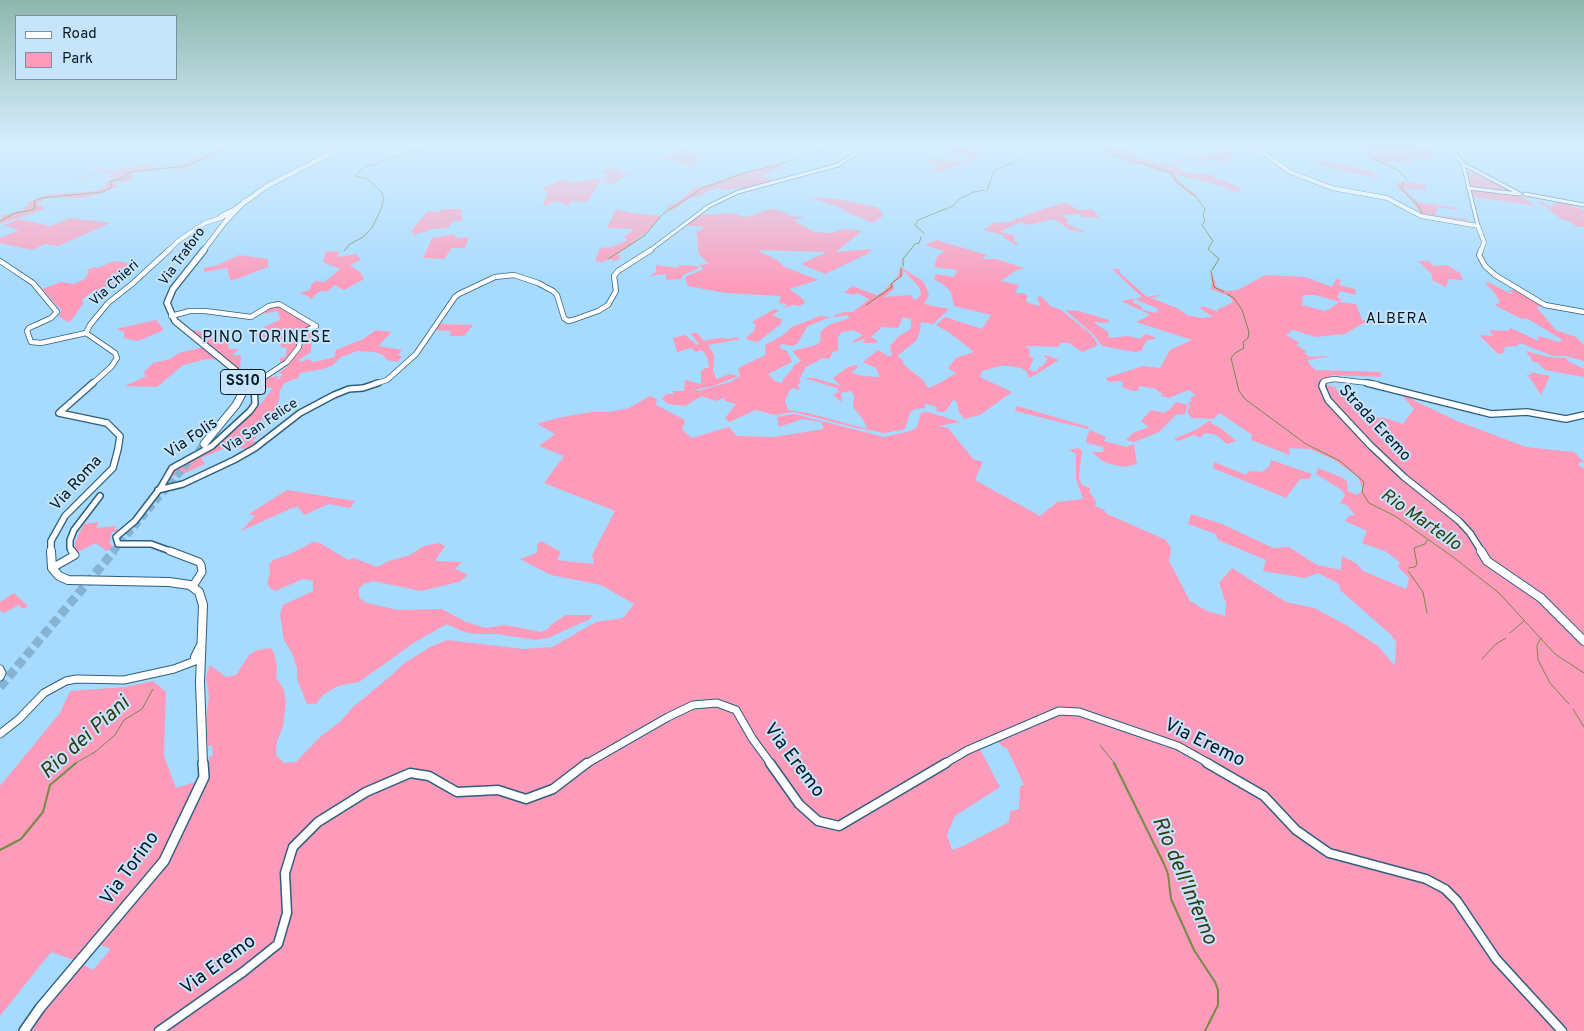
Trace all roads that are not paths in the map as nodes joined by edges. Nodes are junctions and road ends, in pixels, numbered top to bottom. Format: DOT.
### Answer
graph roads {
  1 [pos="259,192"];
  2 [pos="738,192"];
  3 [pos="1355,192"];
  4 [pos="1469,192"];
  5 [pos="1504,192"];
  6 [pos="1517,192"];
  7 [pos="1521,194"];
  8 [pos="1584,205"];
  9 [pos="226,216"];
  10 [pos="1478,226"];
  11 [pos="0,261"];
  12 [pos="1584,312"];
  13 [pos="171,316"];
  14 [pos="86,333"];
  15 [pos="104,346"];
  16 [pos="64,406"];
  17 [pos="1584,415"];
  18 [pos="204,444"];
  19 [pos="158,490"];
  20 [pos="98,499"];
  21 [pos="52,568"];
  22 [pos="193,586"];
  23 [pos="1584,641"];
  24 [pos="198,658"];
  25 [pos="0,669"];
  26 [pos="0,677"];
  27 [pos="0,734"];
  28 [pos="1561,1028"];
  29 [pos="24,1031"];
  30 [pos="159,1031"];
  1 -- 9 [label="main road, Via Chieri"];
  2 -- 19 [label="street, Via San Felice"];
  3 -- 10 [label="main road"];
  4 -- 10 [label="street"];
  5 -- 7 [label="street"];
  6 -- 7 [label="street"];
  7 -- 8 [label="street"];
  9 -- 13 [label="main road, Via Traforo"];
  9 -- 14 [label="main road, Via Chieri"];
  10 -- 12 [label="main road"];
  11 -- 14 [label="street"];
  13 -- 18 [label="main road, SS10"];
  13 -- 19 [label="street, Via Folis"];
  14 -- 15 [label="main road"];
  15 -- 16 [label="main road"];
  16 -- 21 [label="main road, Via Roma"];
  17 -- 23 [label="main road, Strada Eremo"];
  19 -- 22 [label="street, Via Folis"];
  20 -- 21 [label="street"];
  21 -- 22 [label="main road"];
  22 -- 24 [label="main road"];
  24 -- 27 [label="street"];
  24 -- 29 [label="main road, Via Torino"];
  25 -- 26 [label="street"];
  28 -- 30 [label="street, Via Eremo"];
}
